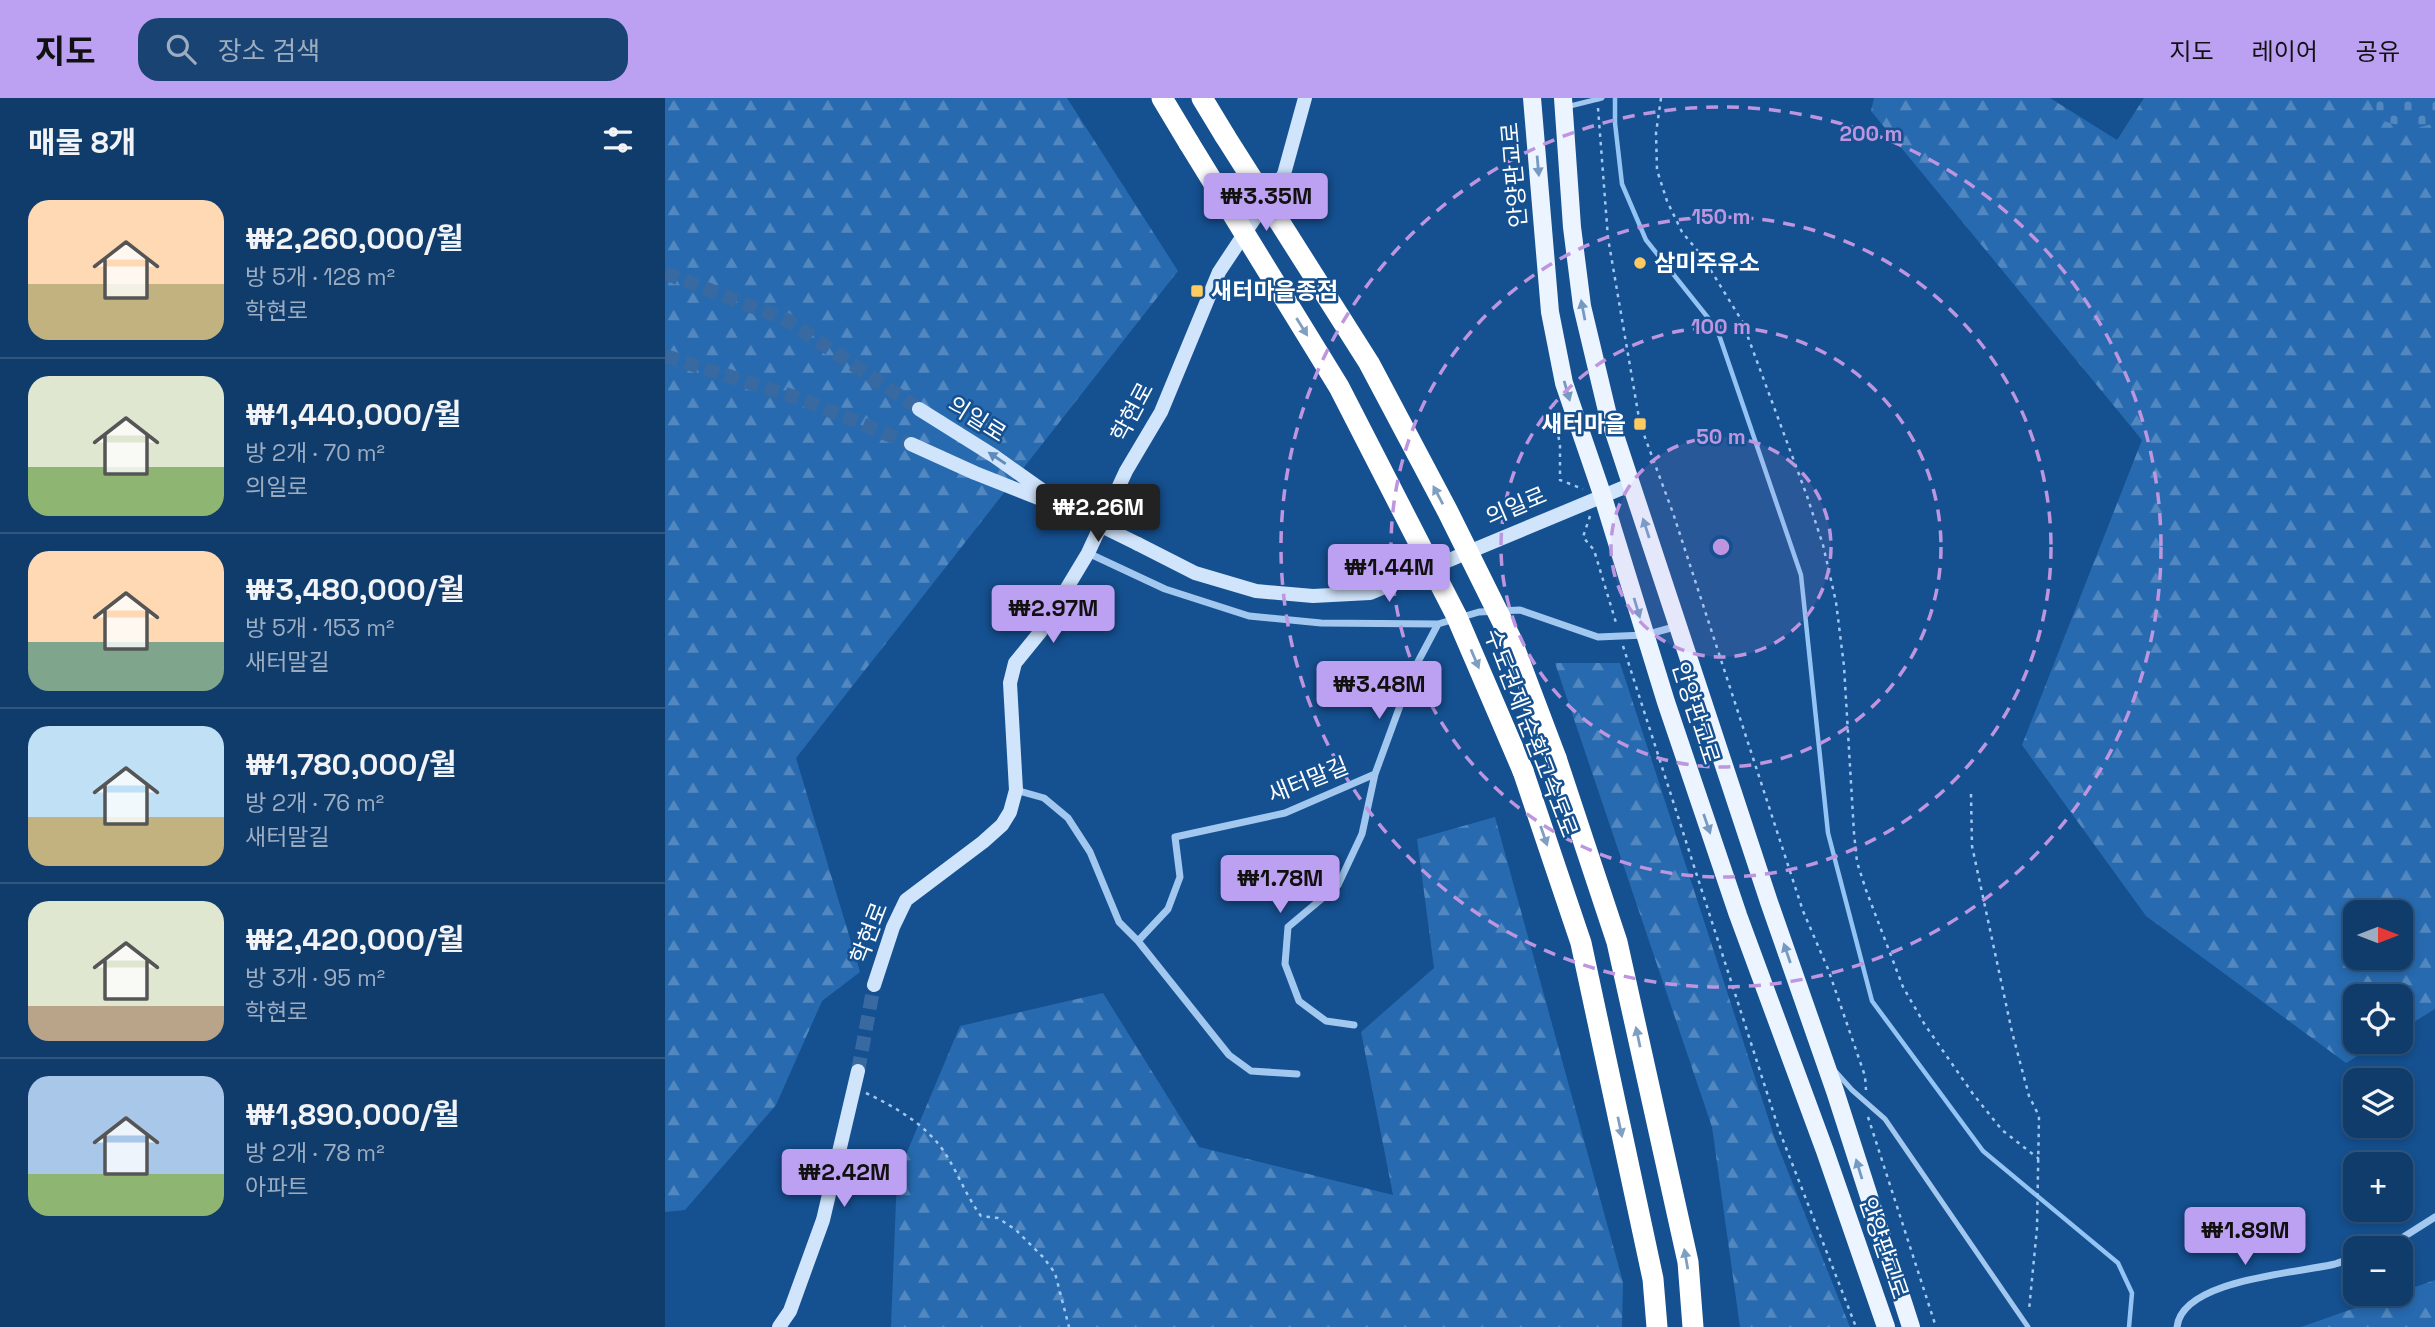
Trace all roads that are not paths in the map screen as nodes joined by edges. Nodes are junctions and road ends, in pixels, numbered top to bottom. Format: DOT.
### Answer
graph roads {
  1 [pos="1162,98"];
  2 [pos="1202,98"];
  3 [pos="1305,98"];
  4 [pos="1532,98"];
  5 [pos="1599,98"];
  6 [pos="1563,103"];
  7 [pos="919,409"];
  8 [pos="911,444"];
  9 [pos="1632,484"];
  10 [pos="1602,494"];
  11 [pos="1073,512"];
  12 [pos="1088,553"];
  13 [pos="1438,624"];
  14 [pos="1679,625"];
  15 [pos="1645,635"];
  16 [pos="1375,774"];
  17 [pos="1016,790"];
  18 [pos="1138,941"];
  19 [pos="874,985"];
  20 [pos="1354,1025"];
  21 [pos="1823,1058"];
  22 [pos="858,1071"];
  23 [pos="1297,1074"];
  24 [pos="2435,1217"];
  25 [pos="2405,1236"];
  26 [pos="2343,1261"];
  27 [pos="2027,1326"];
  28 [pos="779,1327"];
  29 [pos="1657,1327"];
  30 [pos="1693,1327"];
  31 [pos="1886,1327"];
  32 [pos="1911,1327"];
  33 [pos="2177,1327"];
  1 -- 29 [label="highway, 수도권제1순환고속도로, one-way, bridge"];
  30 -- 2 [label="highway, 수도권제1순환고속도로, one-way, bridge"];
  3 -- 12 [label="street, 학현로"];
  4 -- 10 [label="main road, 안양판교로, one-way"];
  5 -- 6 [label="lane"];
  9 -- 6 [label="main road, 안양판교로, one-way"];
  11 -- 7 [label="street, 의일로, one-way"];
  8 -- 11 [label="street, 의일로"];
  9 -- 10 [label="street, 의일로"];
  14 -- 9 [label="main road, 안양판교로, one-way"];
  10 -- 11 [label="street, 의일로, bridge"];
  10 -- 15 [label="main road, 안양판교로, one-way"];
  12 -- 13 [label="street"];
  12 -- 17 [label="street, 학현로"];
  13 -- 15 [label="street"];
  13 -- 16 [label="street, 새터말길"];
  14 -- 15 [label="street"];
  21 -- 14 [label="main road, 안양판교로, one-way"];
  15 -- 31 [label="main road, 안양판교로, one-way"];
  16 -- 18 [label="street, 새터말길"];
  16 -- 20 [label="street"];
  17 -- 18 [label="street"];
  17 -- 19 [label="street, 학현로"];
  18 -- 23 [label="street"];
  21 -- 27 [label="lane"];
  32 -- 21 [label="main road, 안양판교로, one-way"];
  22 -- 28 [label="street"];
  24 -- 25 [label="street"];
  26 -- 33 [label="street"];
}
